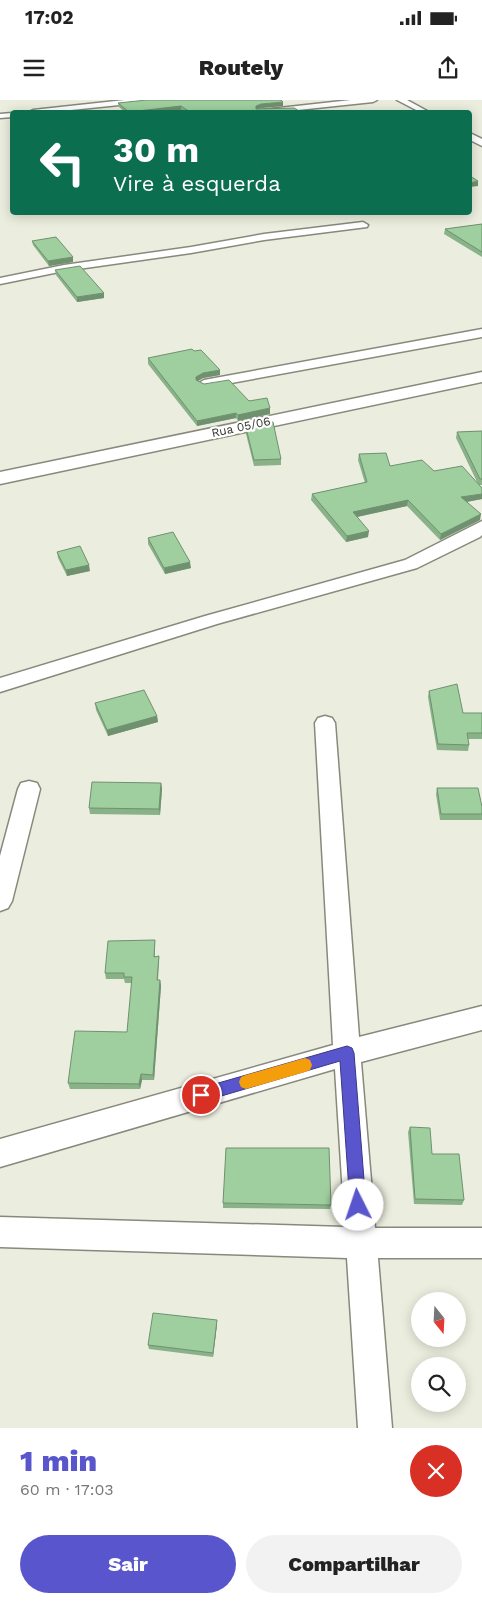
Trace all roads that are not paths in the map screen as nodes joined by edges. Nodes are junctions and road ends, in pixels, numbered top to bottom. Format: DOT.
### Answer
graph roads {
  1 [pos="148,100"];
  2 [pos="373,100"];
  3 [pos="401,100"];
  4 [pos="52,110"];
  5 [pos="280,110"];
  6 [pos="421,110"];
  7 [pos="363,225"];
  8 [pos="0,281"];
  9 [pos="482,333"];
  10 [pos="482,377"];
  11 [pos="204,384"];
  12 [pos="0,478"];
  13 [pos="482,526"];
  14 [pos="0,685"];
  15 [pos="325,723"];
  16 [pos="29,789"];
  17 [pos="0,901"];
  18 [pos="482,1018"];
  19 [pos="347,1053"];
  20 [pos="0,1153"];
  21 [pos="0,1232"];
  22 [pos="361,1243"];
  23 [pos="482,1243"];
  24 [pos="375,1428"];
  1 -- 4 [label="street"];
  2 -- 5 [label="street"];
  3 -- 6 [label="street"];
  7 -- 8 [label="street"];
  9 -- 11 [label="street"];
  10 -- 12 [label="street, Rua 05/06"];
  13 -- 14 [label="street"];
  15 -- 19 [label="street"];
  16 -- 17 [label="street"];
  18 -- 19 [label="street"];
  19 -- 20 [label="street"];
  19 -- 22 [label="street"];
  21 -- 22 [label="street"];
  22 -- 23 [label="street"];
  22 -- 24 [label="street"];
}
